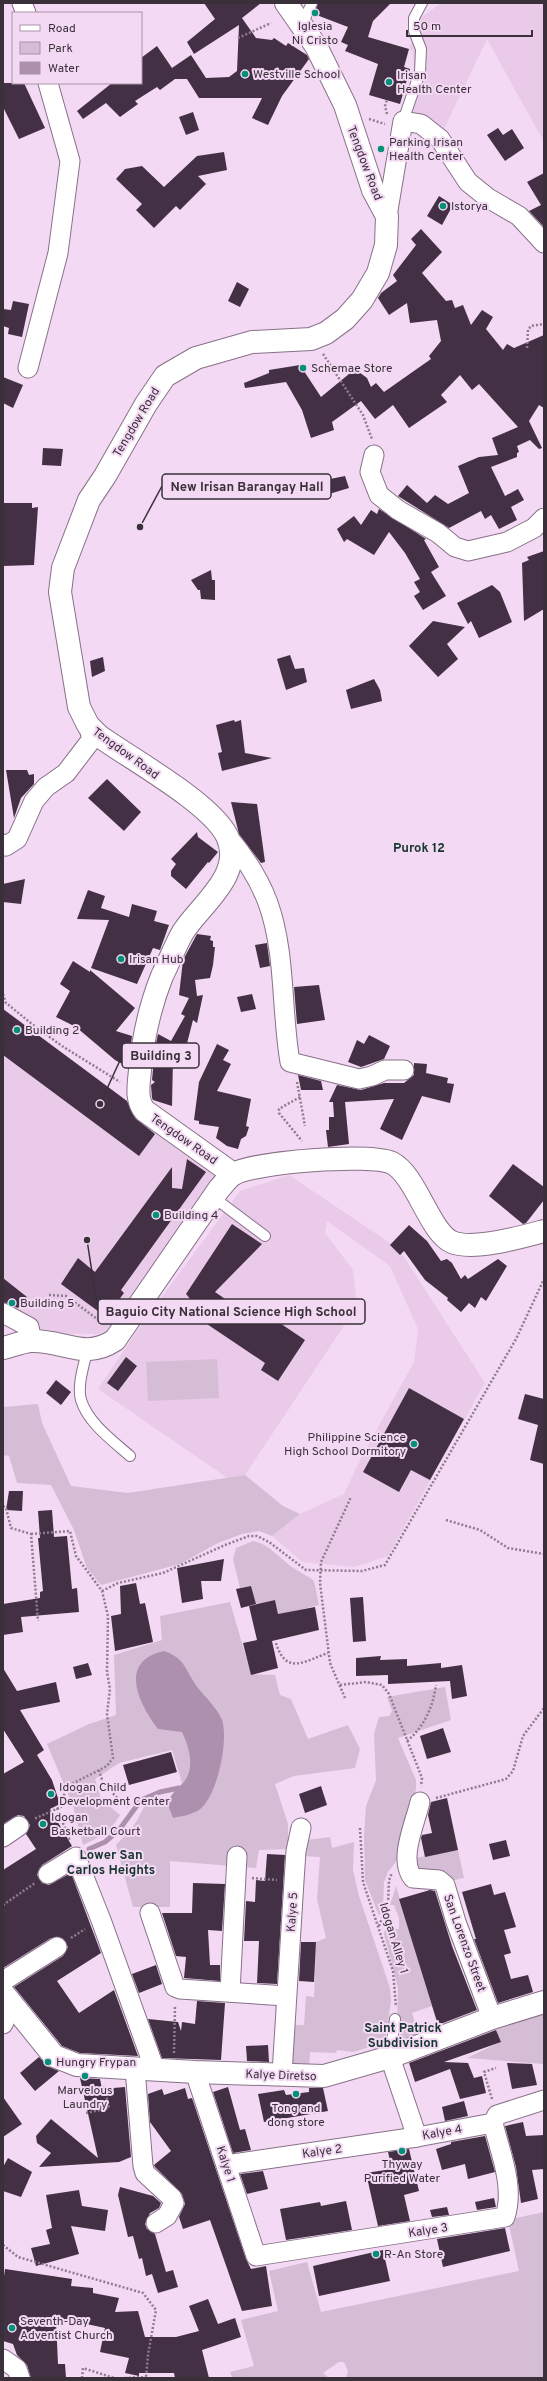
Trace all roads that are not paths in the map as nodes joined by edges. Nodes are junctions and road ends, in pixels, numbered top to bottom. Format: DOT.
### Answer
graph roads {
  1 [pos="286,3"];
  2 [pos="312,3"];
  3 [pos="422,3"];
  4 [pos="302,24"];
  5 [pos="48,84"];
  6 [pos="396,123"];
  7 [pos="388,216"];
  8 [pos="544,243"];
  9 [pos="28,368"];
  10 [pos="374,456"];
  11 [pos="544,518"];
  12 [pos="88,725"];
  13 [pos="227,836"];
  14 [pos="3,844"];
  15 [pos="404,1070"];
  16 [pos="233,1174"];
  17 [pos="213,1197"];
  18 [pos="544,1231"];
  19 [pos="265,1236"];
  20 [pos="3,1313"];
  21 [pos="32,1341"];
  22 [pos="3,1348"];
  23 [pos="87,1351"];
  24 [pos="130,1456"];
  25 [pos="420,1802"];
  26 [pos="19,1826"];
  27 [pos="301,1828"];
  28 [pos="3,1836"];
  29 [pos="236,1856"];
  30 [pos="48,1874"];
  31 [pos="150,1914"];
  32 [pos="57,1947"];
  33 [pos="3,1981"];
  34 [pos="230,1992"];
  35 [pos="286,1996"];
  36 [pos="7,1998"];
  37 [pos="544,2002"];
  38 [pos="492,2018"];
  39 [pos="395,2019"];
  40 [pos="3,2024"];
  41 [pos="390,2057"];
  42 [pos="155,2070"];
  43 [pos="195,2072"];
  44 [pos="282,2074"];
  45 [pos="544,2100"];
  46 [pos="495,2119"];
  47 [pos="418,2137"];
  48 [pos="226,2165"];
  49 [pos="156,2223"];
  50 [pos="256,2256"];
  51 [pos="3,2359"];
  52 [pos="20,2378"];
  1 -- 4 [label="street, Tengdow Road"];
  2 -- 4 [label="lane"];
  3 -- 6 [label="lane"];
  4 -- 7 [label="street, Tengdow Road"];
  5 -- 9 [label="street"];
  6 -- 7 [label="street"];
  6 -- 8 [label="street"];
  7 -- 12 [label="street, Tengdow Road"];
  10 -- 11 [label="street"];
  12 -- 13 [label="street, Tengdow Road"];
  12 -- 14 [label="street"];
  13 -- 15 [label="street, Tengdow Road"];
  13 -- 16 [label="street, Tengdow Road"];
  16 -- 17 [label="street"];
  16 -- 18 [label="street"];
  17 -- 19 [label="lane"];
  17 -- 23 [label="street"];
  20 -- 21 [label="street"];
  21 -- 22 [label="street"];
  21 -- 23 [label="street"];
  23 -- 24 [label="lane"];
  25 -- 38 [label="street, San Lorenzo Street"];
  26 -- 28 [label="street"];
  27 -- 35 [label="street, Kalye 5"];
  29 -- 34 [label="street"];
  30 -- 42 [label="street"];
  31 -- 34 [label="street"];
  32 -- 33 [label="street"];
  34 -- 35 [label="street"];
  35 -- 44 [label="street, Kalye 5"];
  36 -- 40 [label="street"];
  36 -- 42 [label="street, Kalye Diretso"];
  37 -- 38 [label="street, Kalye Diretso"];
  38 -- 41 [label="street, Kalye Diretso"];
  39 -- 41 [label="lane"];
  41 -- 44 [label="street, Kalye Diretso"];
  41 -- 47 [label="street, Kalye 4"];
  42 -- 43 [label="street, Kalye Diretso"];
  42 -- 49 [label="street"];
  43 -- 44 [label="street, Kalye Diretso"];
  43 -- 48 [label="street, Kalye 1"];
  45 -- 46 [label="street, Kalye 4"];
  46 -- 47 [label="street, Kalye 4"];
  46 -- 50 [label="street, Kalye 3"];
  47 -- 48 [label="street, Kalye 2"];
  48 -- 50 [label="street, Kalye 1"];
  51 -- 52 [label="street"];
}
